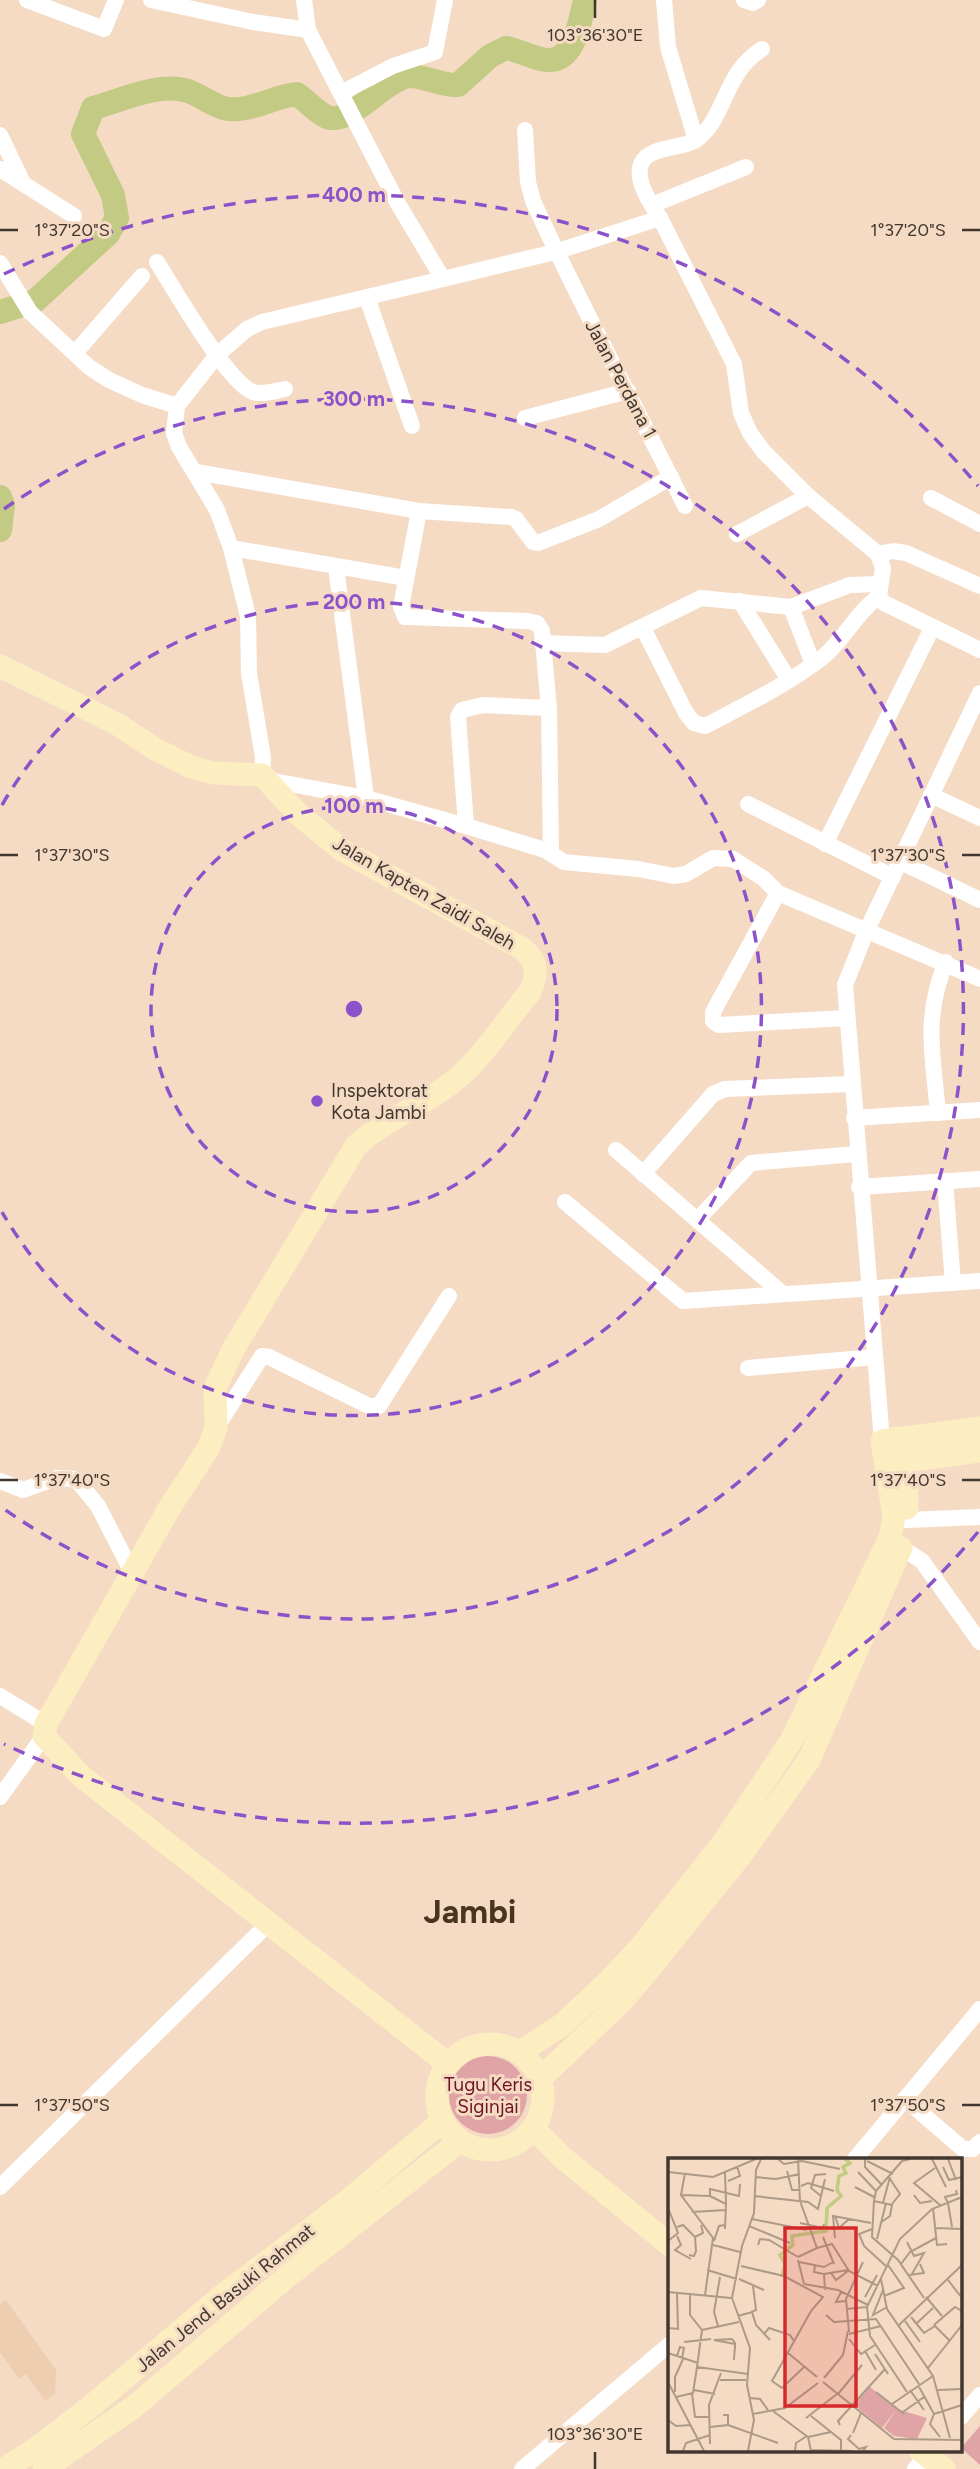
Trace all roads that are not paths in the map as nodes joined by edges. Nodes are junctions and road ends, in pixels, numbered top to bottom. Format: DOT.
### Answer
graph roads {
  1 [pos="27,0"];
  2 [pos="116,0"];
  3 [pos="151,0"];
  4 [pos="304,0"];
  5 [pos="445,0"];
  6 [pos="664,0"];
  7 [pos="744,0"];
  8 [pos="758,0"];
  9 [pos="308,30"];
  10 [pos="762,49"];
  11 [pos="343,95"];
  12 [pos="525,130"];
  13 [pos="0,135"];
  14 [pos="696,140"];
  15 [pos="746,167"];
  16 [pos="0,169"];
  17 [pos="24,184"];
  18 [pos="656,212"];
  19 [pos="74,216"];
  20 [pos="555,252"];
  21 [pos="157,262"];
  22 [pos="0,263"];
  23 [pos="142,276"];
  24 [pos="443,279"];
  25 [pos="367,298"];
  26 [pos="75,353"];
  27 [pos="217,355"];
  28 [pos="285,388"];
  29 [pos="628,391"];
  30 [pos="177,406"];
  31 [pos="525,418"];
  32 [pos="412,426"];
  33 [pos="196,472"];
  34 [pos="671,477"];
  35 [pos="808,496"];
  36 [pos="930,498"];
  37 [pos="685,506"];
  38 [pos="419,511"];
  39 [pos="980,524"];
  40 [pos="737,534"];
  41 [pos="231,548"];
  42 [pos="878,554"];
  43 [pos="336,567"];
  44 [pos="406,578"];
  45 [pos="980,586"];
  46 [pos="879,590"];
  47 [pos="740,601"];
  48 [pos="791,607"];
  49 [pos="643,628"];
  50 [pos="932,628"];
  51 [pos="542,643"];
  52 [pos="980,650"];
  53 [pos="813,664"];
  54 [pos="0,666"];
  55 [pos="789,680"];
  56 [pos="980,694"];
  57 [pos="549,708"];
  58 [pos="265,777"];
  59 [pos="933,796"];
  60 [pos="366,798"];
  61 [pos="748,804"];
  62 [pos="980,818"];
  63 [pos="466,826"];
  64 [pos="825,844"];
  65 [pos="551,853"];
  66 [pos="896,869"];
  67 [pos="778,893"];
  68 [pos="980,900"];
  69 [pos="866,932"];
  70 [pos="946,962"];
  71 [pos="980,979"];
  72 [pos="846,1018"];
  73 [pos="851,1084"];
  74 [pos="980,1110"];
  75 [pos="938,1113"];
  76 [pos="854,1118"];
  77 [pos="616,1150"];
  78 [pos="856,1154"];
  79 [pos="643,1174"];
  80 [pos="980,1179"];
  81 [pos="945,1181"];
  82 [pos="859,1187"];
  83 [pos="565,1202"];
  84 [pos="697,1220"];
  85 [pos="980,1281"];
  86 [pos="953,1283"];
  87 [pos="868,1288"];
  88 [pos="783,1294"];
  89 [pos="449,1296"];
  90 [pos="875,1357"];
  91 [pos="748,1368"];
  92 [pos="216,1428"];
  93 [pos="980,1428"];
  94 [pos="890,1445"];
  95 [pos="980,1451"];
  96 [pos="0,1481"];
  97 [pos="980,1517"];
  98 [pos="906,1520"];
  99 [pos="894,1546"];
  100 [pos="132,1572"];
  101 [pos="878,1582"];
  102 [pos="980,1641"];
  103 [pos="0,1696"];
  104 [pos="45,1730"];
  105 [pos="0,1797"];
  106 [pos="268,1924"];
  107 [pos="980,2009"];
  108 [pos="520,2052"];
  109 [pos="448,2064"];
  110 [pos="541,2078"];
  111 [pos="905,2099"];
  112 [pos="442,2122"];
  113 [pos="533,2128"];
  114 [pos="460,2141"];
  115 [pos="980,2142"];
  116 [pos="856,2158"];
  117 [pos="0,2187"];
  118 [pos="668,2243"];
  119 [pos="668,2346"];
  120 [pos="980,2395"];
  121 [pos="95,2403"];
  122 [pos="962,2416"];
  123 [pos="112,2422"];
  124 [pos="4,2469"];
  125 [pos="44,2469"];
  126 [pos="522,2469"];
  1 -- 2 [label="street"];
  3 -- 9 [label="street"];
  4 -- 9 [label="street"];
  5 -- 11 [label="street"];
  6 -- 14 [label="street"];
  7 -- 8 [label="street"];
  9 -- 11 [label="street"];
  10 -- 14 [label="street"];
  11 -- 24 [label="street"];
  12 -- 20 [label="street, Jalan Perdana 1"];
  13 -- 17 [label="street"];
  14 -- 18 [label="street"];
  15 -- 18 [label="street"];
  16 -- 17 [label="street"];
  17 -- 19 [label="street"];
  18 -- 20 [label="street"];
  18 -- 35 [label="street"];
  20 -- 24 [label="street"];
  20 -- 29 [label="street, Jalan Perdana 1"];
  21 -- 27 [label="street"];
  22 -- 26 [label="street"];
  23 -- 26 [label="street"];
  24 -- 25 [label="street"];
  25 -- 27 [label="street"];
  25 -- 32 [label="street"];
  26 -- 30 [label="street"];
  27 -- 28 [label="street"];
  27 -- 30 [label="street"];
  29 -- 31 [label="street"];
  29 -- 34 [label="street, Jalan Perdana 1"];
  30 -- 33 [label="street"];
  33 -- 38 [label="street"];
  33 -- 41 [label="street"];
  34 -- 37 [label="street, Jalan Perdana 1"];
  34 -- 38 [label="street"];
  35 -- 40 [label="street"];
  35 -- 42 [label="street"];
  36 -- 39 [label="street"];
  38 -- 44 [label="street"];
  41 -- 43 [label="street"];
  41 -- 58 [label="street"];
  42 -- 45 [label="street"];
  42 -- 46 [label="street"];
  43 -- 44 [label="street"];
  43 -- 60 [label="street"];
  44 -- 51 [label="street"];
  46 -- 48 [label="street"];
  46 -- 50 [label="street"];
  46 -- 53 [label="street"];
  47 -- 48 [label="street"];
  47 -- 49 [label="street"];
  47 -- 55 [label="street"];
  48 -- 53 [label="street"];
  49 -- 51 [label="street"];
  49 -- 55 [label="street"];
  50 -- 52 [label="street"];
  50 -- 64 [label="street"];
  51 -- 57 [label="street"];
  53 -- 55 [label="street"];
  54 -- 58 [label="street"];
  56 -- 59 [label="street"];
  57 -- 63 [label="street"];
  57 -- 65 [label="street"];
  58 -- 60 [label="street"];
  58 -- 92 [label="street, Jalan Kapten Zaidi Saleh"];
  59 -- 62 [label="street"];
  59 -- 66 [label="street"];
  60 -- 63 [label="street"];
  61 -- 64 [label="street"];
  63 -- 65 [label="street"];
  64 -- 66 [label="street"];
  65 -- 67 [label="street"];
  66 -- 68 [label="street"];
  66 -- 69 [label="street"];
  67 -- 69 [label="street"];
  67 -- 72 [label="street"];
  69 -- 70 [label="street"];
  69 -- 72 [label="street"];
  70 -- 71 [label="street"];
  70 -- 75 [label="street"];
  72 -- 73 [label="street"];
  73 -- 76 [label="street"];
  73 -- 79 [label="street"];
  74 -- 75 [label="street"];
  75 -- 76 [label="street"];
  76 -- 78 [label="street"];
  77 -- 79 [label="street"];
  78 -- 82 [label="street"];
  78 -- 84 [label="street"];
  79 -- 84 [label="street"];
  80 -- 81 [label="street"];
  81 -- 82 [label="street"];
  81 -- 86 [label="street"];
  82 -- 87 [label="street"];
  83 -- 88 [label="street"];
  84 -- 88 [label="street"];
  85 -- 86 [label="street"];
  86 -- 87 [label="street"];
  87 -- 88 [label="street"];
  87 -- 90 [label="street"];
  89 -- 92 [label="street"];
  90 -- 91 [label="street"];
  90 -- 94 [label="street"];
  92 -- 100 [label="street"];
  93 -- 94 [label="street"];
  94 -- 95 [label="street"];
  94 -- 98 [label="street"];
  94 -- 99 [label="street"];
  96 -- 100 [label="street"];
  97 -- 98 [label="street"];
  98 -- 99 [label="street"];
  99 -- 101 [label="street"];
  99 -- 102 [label="street"];
  100 -- 104 [label="street"];
  101 -- 108 [label="street"];
  101 -- 110 [label="street"];
  103 -- 104 [label="street"];
  104 -- 105 [label="street"];
  104 -- 106 [label="street"];
  106 -- 109 [label="street"];
  106 -- 117 [label="street"];
  107 -- 111 [label="street"];
  108 -- 109 [label="street"];
  108 -- 110 [label="street"];
  109 -- 112 [label="street"];
  110 -- 113 [label="street"];
  111 -- 115 [label="street"];
  111 -- 116 [label="street"];
  112 -- 114 [label="street"];
  112 -- 121 [label="street, Jalan Jend. Basuki Rahmat"];
  113 -- 114 [label="street"];
  113 -- 118 [label="street"];
  114 -- 123 [label="street, Jalan Jend. Basuki Rahmat"];
  119 -- 126 [label="street"];
  120 -- 122 [label="street"];
  121 -- 123 [label="street"];
  121 -- 124 [label="street, Jalan Jend. Basuki Rahmat"];
  123 -- 125 [label="street, Jalan Jend. Basuki Rahmat"];
}
